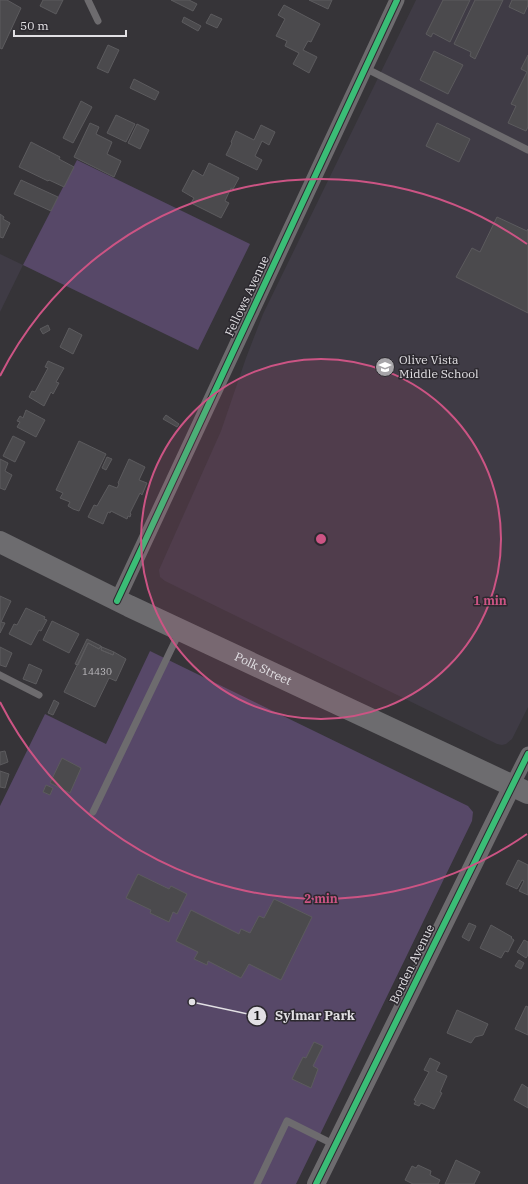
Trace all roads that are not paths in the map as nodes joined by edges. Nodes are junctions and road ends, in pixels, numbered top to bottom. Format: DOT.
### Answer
graph roads {
  1 [pos="88,0"];
  2 [pos="397,0"];
  3 [pos="98,21"];
  4 [pos="365,68"];
  5 [pos="528,150"];
  6 [pos="0,542"];
  7 [pos="117,601"];
  8 [pos="180,631"];
  9 [pos="0,675"];
  10 [pos="39,695"];
  11 [pos="528,754"];
  12 [pos="520,789"];
  13 [pos="93,812"];
  14 [pos="335,1146"];
  15 [pos="257,1184"];
  16 [pos="316,1184"];
  1 -- 3 [label="lane"];
  2 -- 4 [label="street, Fellows Avenue"];
  4 -- 5 [label="lane"];
  4 -- 7 [label="street, Fellows Avenue"];
  6 -- 7 [label="main road, Polk Street"];
  7 -- 8 [label="main road, Polk Street"];
  8 -- 12 [label="main road, Polk Street"];
  8 -- 13 [label="lane"];
  9 -- 10 [label="lane"];
  11 -- 12 [label="street, Borden Avenue"];
  12 -- 14 [label="street, Borden Avenue"];
  14 -- 15 [label="lane"];
  14 -- 16 [label="street, Borden Avenue"];
}
